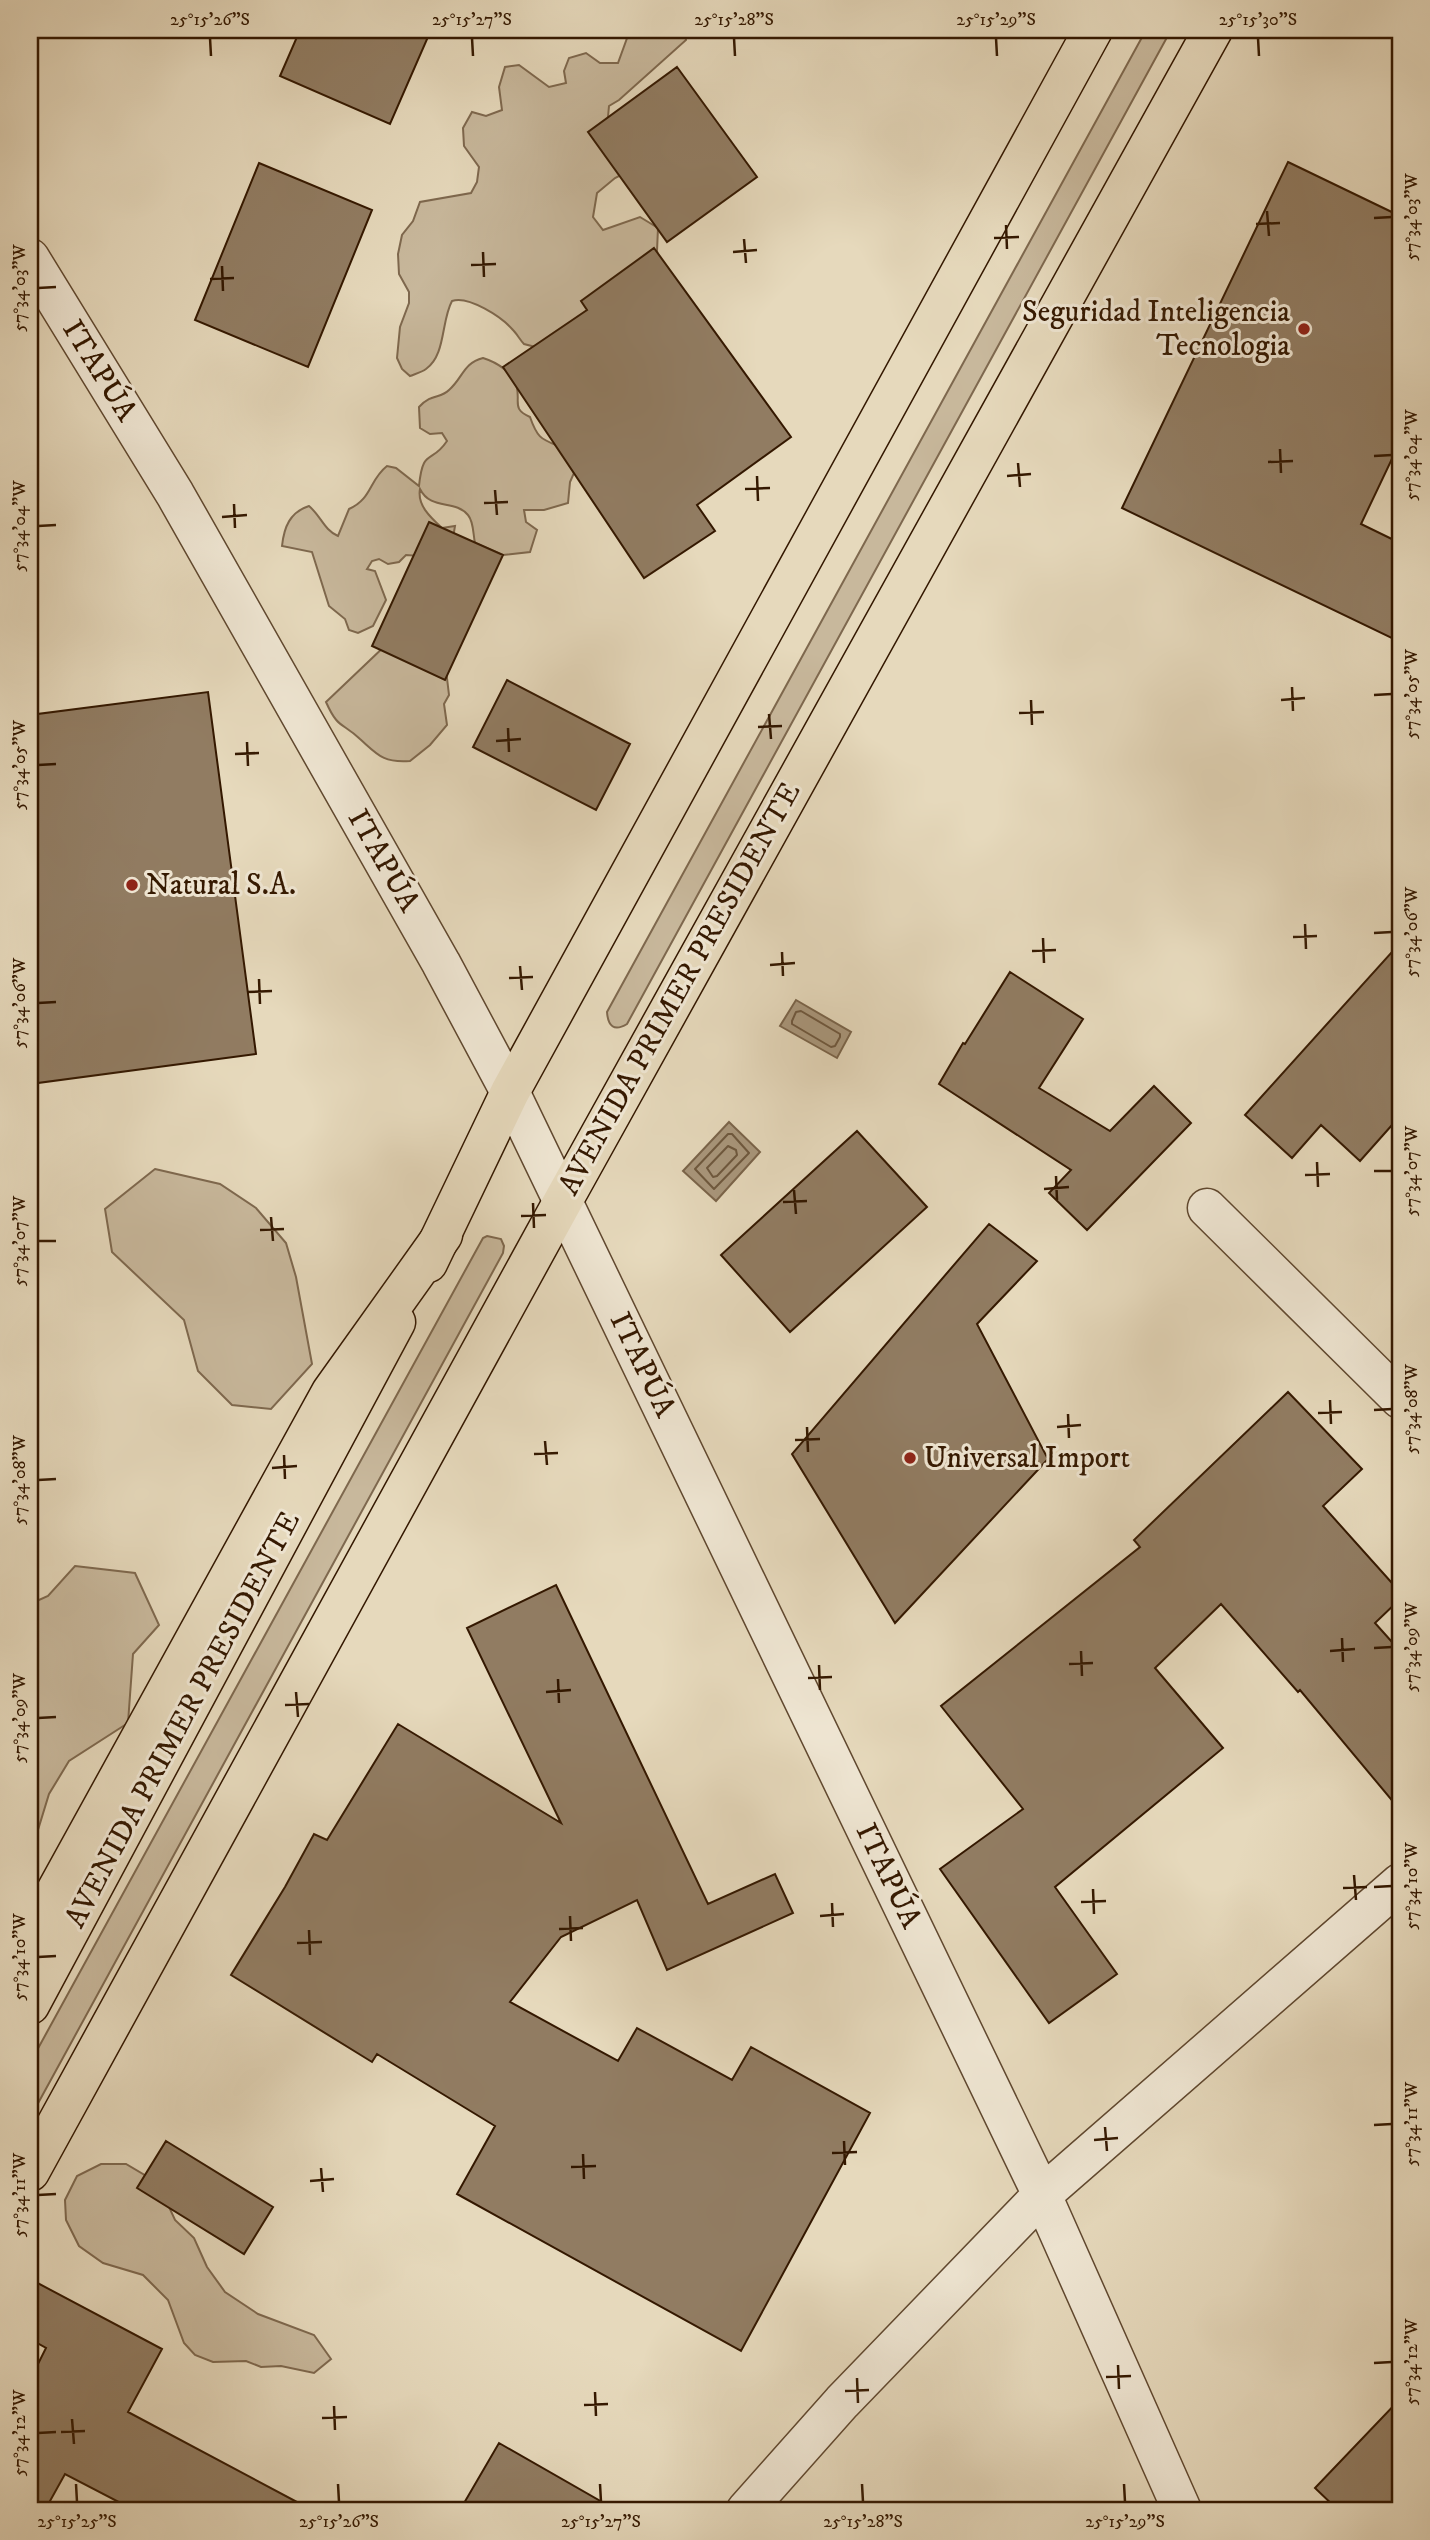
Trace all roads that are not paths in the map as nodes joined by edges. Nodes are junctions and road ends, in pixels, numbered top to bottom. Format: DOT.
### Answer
graph roads {
  1 [pos="1093,30"];
  2 [pos="1213,30"];
  3 [pos="30,258"];
  4 [pos="510,1092"];
  5 [pos="563,1201"];
  6 [pos="1207,1208"];
  7 [pos="443,1235"];
  8 [pos="1400,1399"];
  9 [pos="1400,1883"];
  10 [pos="30,1938"];
  11 [pos="30,2005"];
  12 [pos="30,2172"];
  13 [pos="1041,2194"];
  14 [pos="746,2510"];
  15 [pos="1182,2510"];
  1 -- 4 [label="main road, AVENIDA PRIMER PRESIDENTE"];
  2 -- 5 [label="main road, AVENIDA PRIMER PRESIDENTE"];
  3 -- 4 [label="street, ITAPÚA"];
  4 -- 5 [label="street, ITAPÚA"];
  4 -- 7 [label="main road, AVENIDA PRIMER PRESIDENTE"];
  5 -- 12 [label="main road, AVENIDA PRIMER PRESIDENTE"];
  5 -- 13 [label="street, ITAPÚA"];
  6 -- 8 [label="street"];
  7 -- 10 [label="main road"];
  7 -- 11 [label="main road, AVENIDA PRIMER PRESIDENTE"];
  9 -- 13 [label="street"];
  13 -- 14 [label="street"];
  13 -- 15 [label="street, ITAPÚA"];
}
